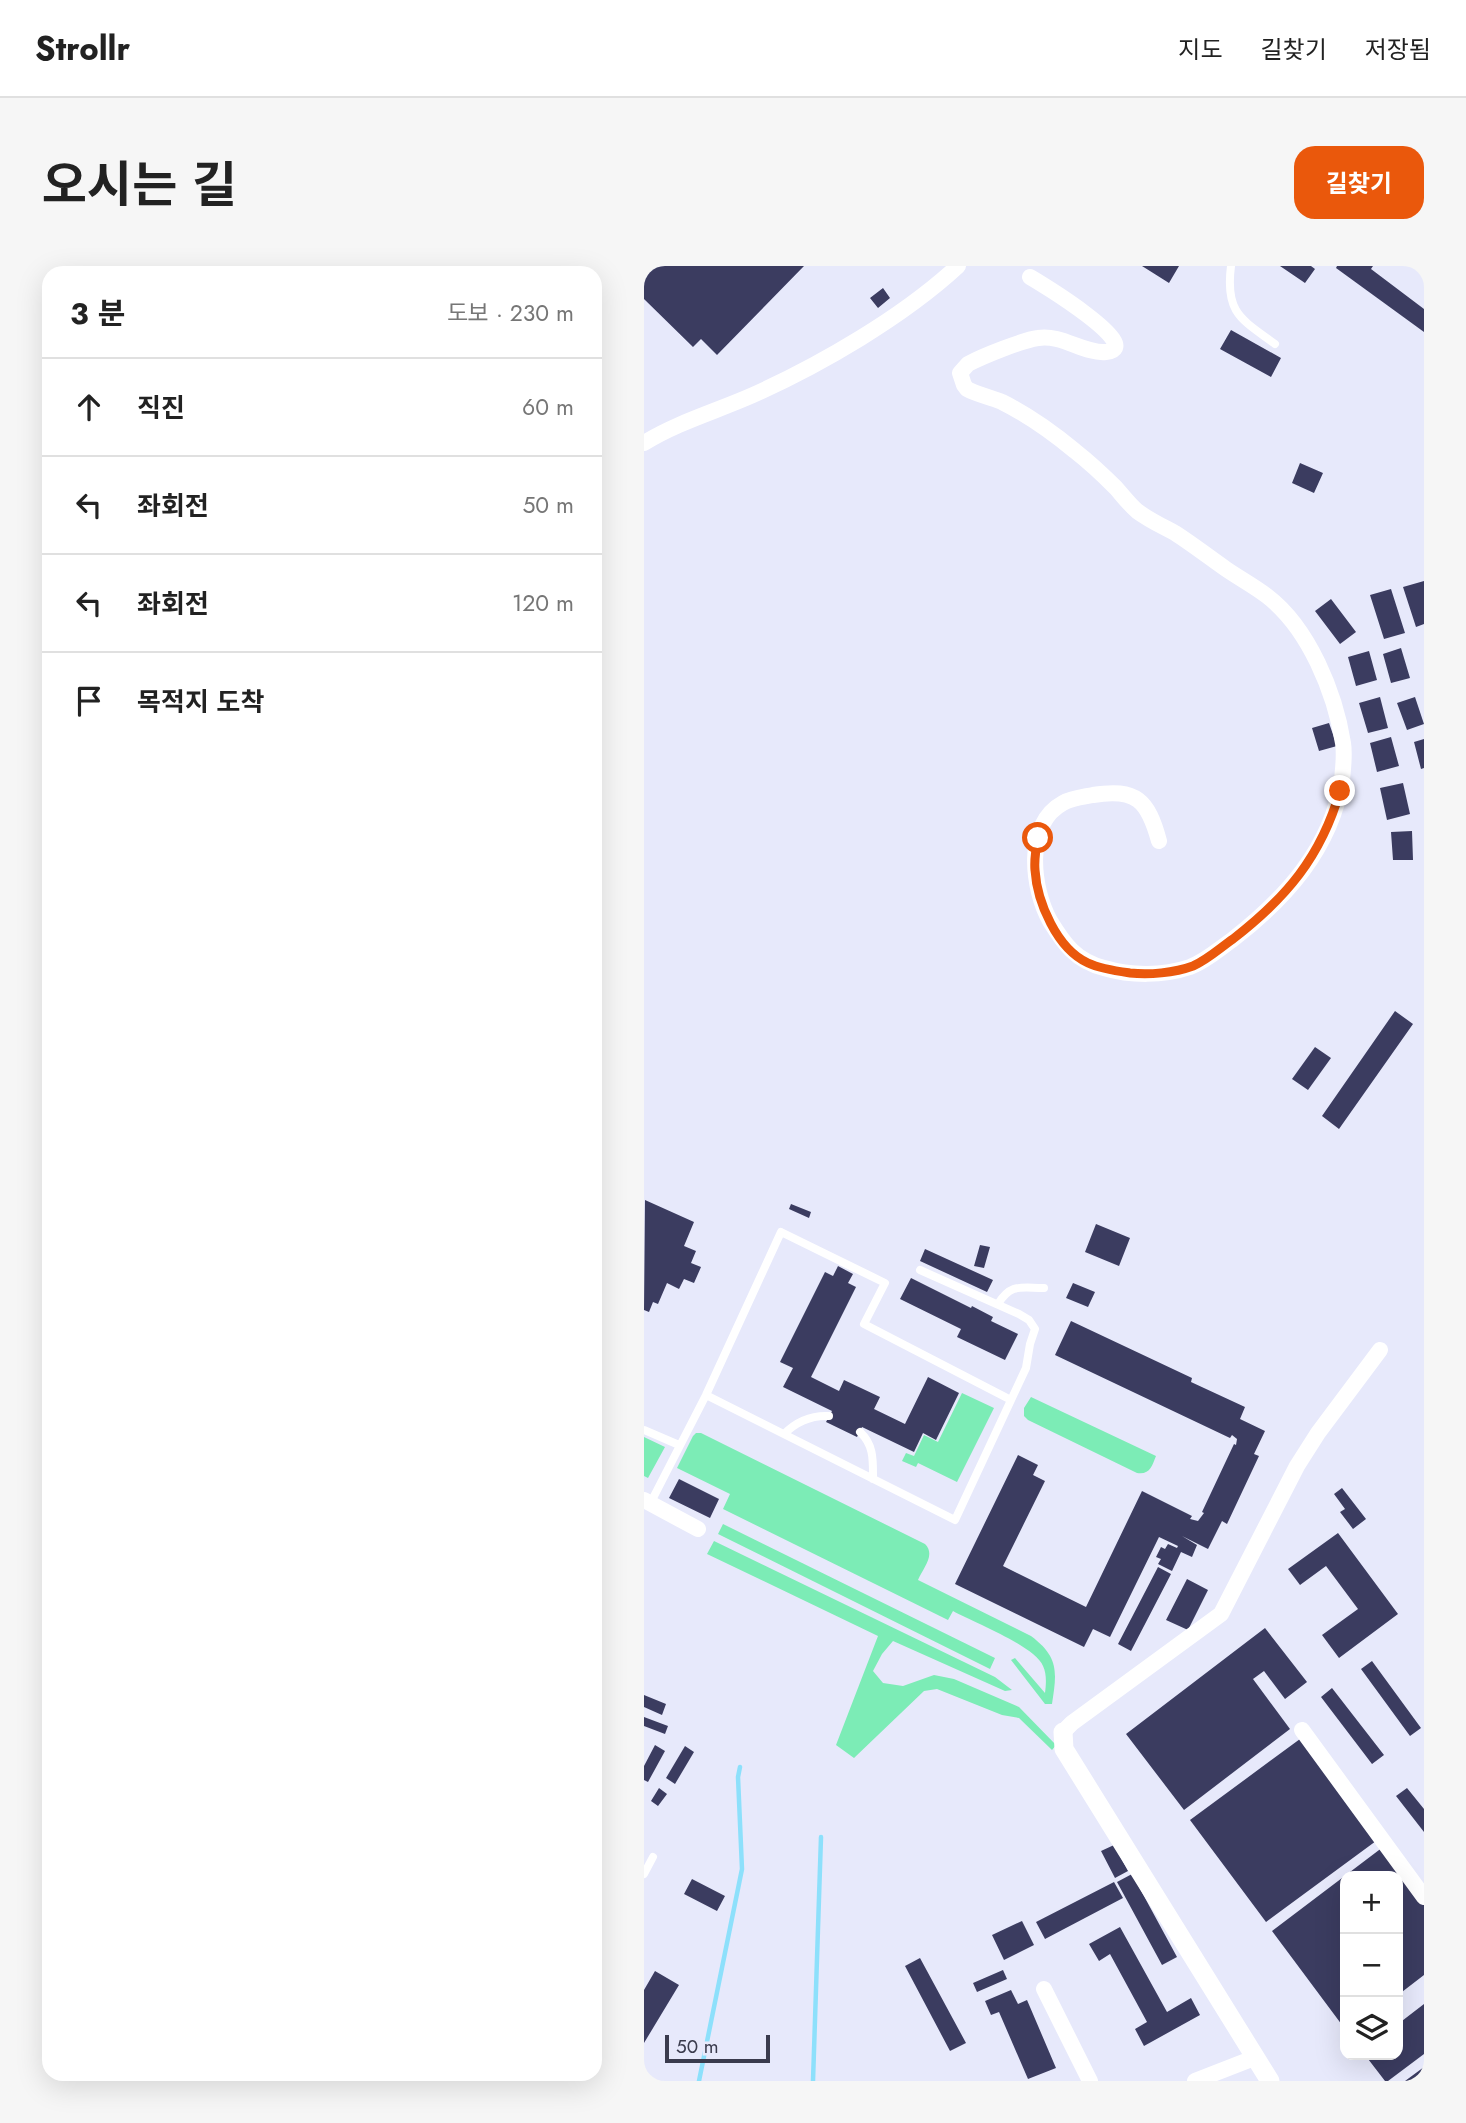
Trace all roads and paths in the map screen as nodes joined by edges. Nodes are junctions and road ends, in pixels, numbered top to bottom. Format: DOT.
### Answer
graph roads {
  1 [pos="958,266"];
  2 [pos="1231,266"];
  3 [pos="1030,277"];
  4 [pos="1275,345"];
  5 [pos="644,443"];
  6 [pos="1159,841"];
  7 [pos="920,1270"];
  8 [pos="1044,1289"];
  9 [pos="998,1304"];
  10 [pos="1380,1350"];
  11 [pos="706,1395"];
  12 [pos="1011,1400"];
  13 [pos="829,1416"];
  14 [pos="644,1430"];
  15 [pos="860,1432"];
  16 [pos="784,1434"];
  17 [pos="679,1446"];
  18 [pos="873,1479"];
  19 [pos="647,1501"];
  20 [pos="698,1529"];
  21 [pos="1302,1730"];
  22 [pos="1063,1732"];
  23 [pos="653,1857"];
  24 [pos="644,1874"];
  25 [pos="1424,1897"];
  26 [pos="1044,1989"];
  27 [pos="1254,2058"];
  28 [pos="1090,2081"];
  29 [pos="1195,2081"];
  30 [pos="1270,2081"];
  1 -- 5 [label="street"];
  2 -- 4 [label="lane"];
  3 -- 6 [label="street"];
  7 -- 9 [label="lane"];
  8 -- 9 [label="lane"];
  9 -- 12 [label="lane"];
  10 -- 22 [label="street"];
  11 -- 12 [label="lane"];
  11 -- 16 [label="lane"];
  11 -- 17 [label="lane"];
  12 -- 18 [label="lane"];
  13 -- 16 [label="lane"];
  14 -- 17 [label="lane"];
  15 -- 18 [label="lane"];
  16 -- 18 [label="lane"];
  17 -- 19 [label="lane"];
  19 -- 20 [label="street"];
  21 -- 25 [label="street"];
  22 -- 27 [label="street"];
  23 -- 24 [label="lane"];
  26 -- 28 [label="street"];
  27 -- 29 [label="street"];
  27 -- 30 [label="street"];
}
